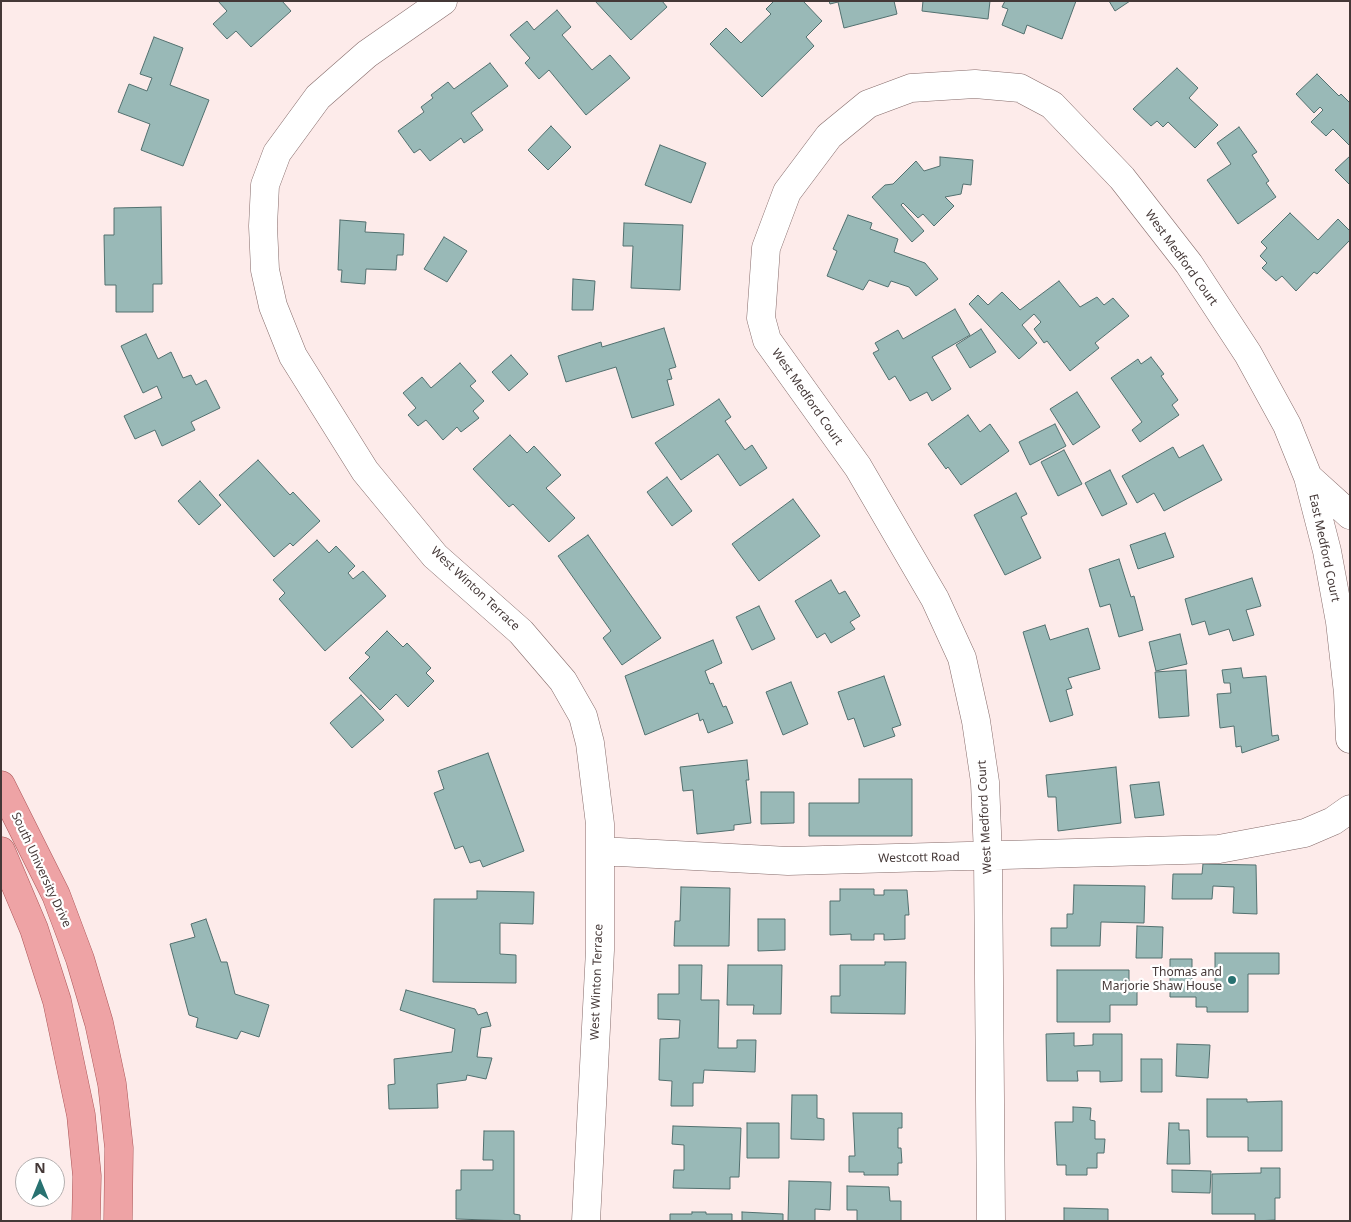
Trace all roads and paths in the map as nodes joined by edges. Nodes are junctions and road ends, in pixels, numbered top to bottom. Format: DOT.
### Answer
graph roads {
  1 [pos="443,1"];
  2 [pos="1308,477"];
  3 [pos="1350,515"];
  4 [pos="1350,739"];
  5 [pos="1,785"];
  6 [pos="1350,809"];
  7 [pos="1,851"];
  8 [pos="600,851"];
  9 [pos="988,856"];
  10 [pos="86,1221"];
  11 [pos="118,1221"];
  12 [pos="586,1221"];
  13 [pos="991,1221"];
  1 -- 8 [label="street, West Winton Terrace"];
  2 -- 3 [label="street"];
  2 -- 4 [label="street, East Medford Court"];
  2 -- 9 [label="street, West Medford Court"];
  5 -- 11 [label="main road, South University Drive"];
  6 -- 9 [label="street, Westcott Road"];
  7 -- 10 [label="main road"];
  8 -- 9 [label="street, Westcott Road"];
  8 -- 12 [label="street, West Winton Terrace"];
  9 -- 13 [label="street, West Medford Court"];
}
